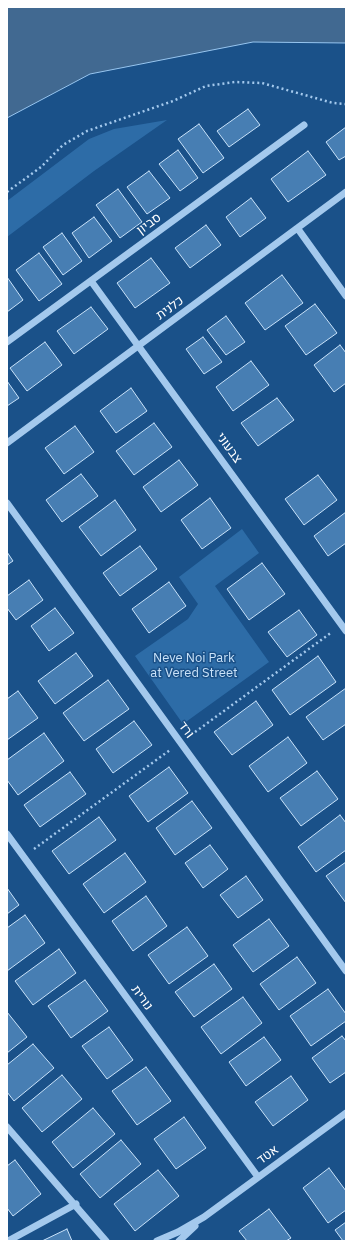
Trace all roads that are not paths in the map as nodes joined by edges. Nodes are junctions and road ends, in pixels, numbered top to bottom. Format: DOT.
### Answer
graph roads {
  1 [pos="304,125"];
  2 [pos="346,192"];
  3 [pos="298,229"];
  4 [pos="92,281"];
  5 [pos="346,296"];
  6 [pos="7,342"];
  7 [pos="140,345"];
  8 [pos="7,443"];
  9 [pos="7,504"];
  10 [pos="346,631"];
  11 [pos="7,834"];
  12 [pos="346,971"];
  13 [pos="346,1113"];
  14 [pos="7,1127"];
  15 [pos="258,1178"];
  16 [pos="76,1204"];
  17 [pos="204,1217"];
  18 [pos="8,1241"];
  19 [pos="106,1241"];
  20 [pos="157,1241"];
  21 [pos="180,1241"];
  1 -- 4 [label="street, סביון"];
  2 -- 3 [label="street, כלנית"];
  3 -- 5 [label="street"];
  3 -- 7 [label="street, כלנית"];
  4 -- 6 [label="street, סביון"];
  4 -- 7 [label="street, צבעוני"];
  7 -- 8 [label="street, כלנית"];
  7 -- 10 [label="street, צבעוני"];
  9 -- 12 [label="street, ורד"];
  11 -- 15 [label="street, נורית"];
  13 -- 15 [label="street, אטד"];
  14 -- 16 [label="street"];
  15 -- 17 [label="street, אטד"];
  16 -- 18 [label="street"];
  16 -- 19 [label="street"];
  17 -- 20 [label="street, אטד"];
  17 -- 21 [label="street, אטד"];
}
